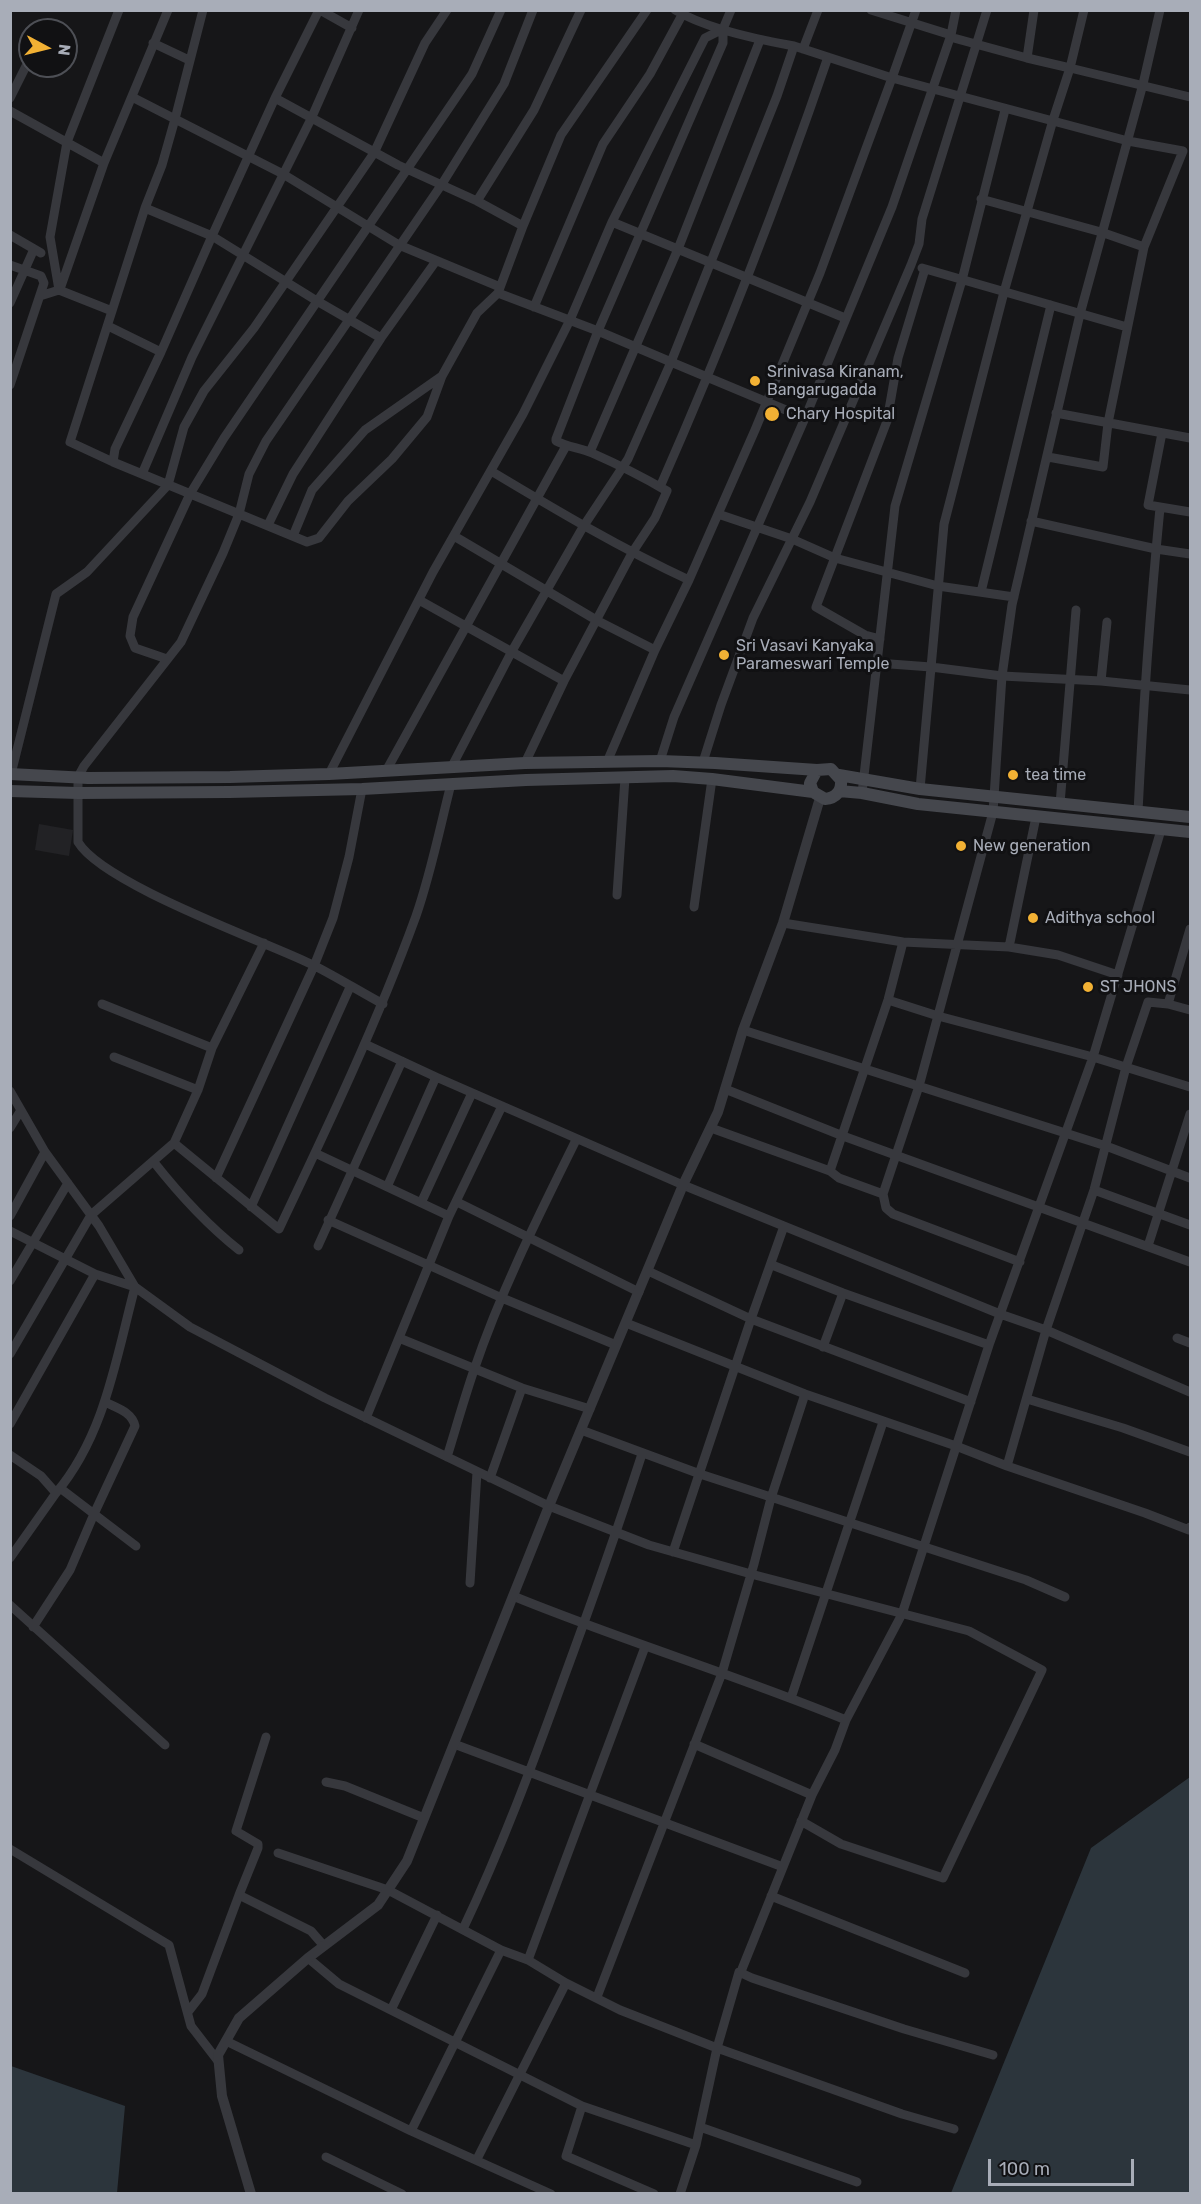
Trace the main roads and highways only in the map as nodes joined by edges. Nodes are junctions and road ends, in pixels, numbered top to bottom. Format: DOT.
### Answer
graph roads {
  1 [pos="818,770"];
  2 [pos="11,774"];
  3 [pos="839,775"];
  4 [pos="10,790"];
  5 [pos="839,791"];
  6 [pos="817,795"];
  7 [pos="1191,817"];
  8 [pos="1191,832"];
  1 -- 2 [label="main road"];
  1 -- 3 [label="main road"];
  1 -- 6 [label="main road"];
  3 -- 5 [label="main road"];
  3 -- 7 [label="main road"];
  4 -- 6 [label="main road"];
  5 -- 6 [label="main road"];
  5 -- 8 [label="main road"];
}
